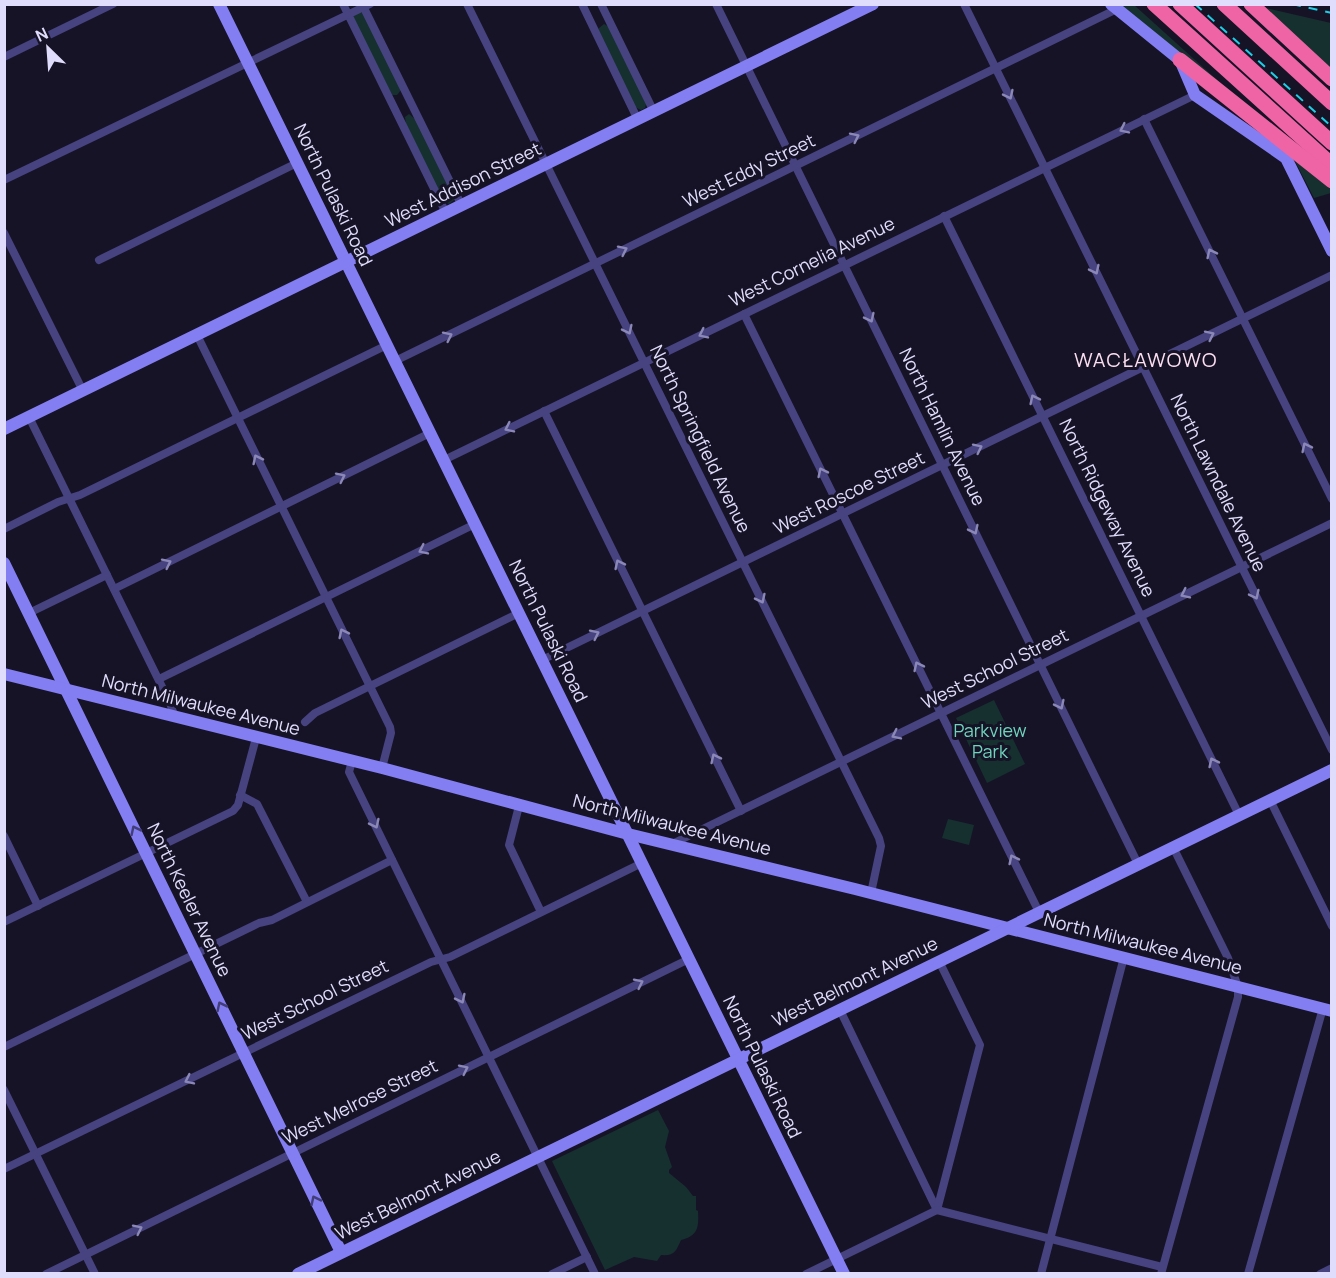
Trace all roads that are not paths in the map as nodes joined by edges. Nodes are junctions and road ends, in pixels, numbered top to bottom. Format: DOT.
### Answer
graph roads {
  1 [pos="113,4"];
  2 [pos="219,4"];
  3 [pos="343,4"];
  4 [pos="467,4"];
  5 [pos="594,4"];
  6 [pos="602,4"];
  7 [pos="716,4"];
  8 [pos="873,4"];
  9 [pos="964,4"];
  10 [pos="1154,4"];
  11 [pos="1180,4"];
  12 [pos="1224,4"];
  13 [pos="1251,4"];
  14 [pos="365,5"];
  15 [pos="583,7"];
  16 [pos="1114,7"];
  17 [pos="348,15"];
  18 [pos="609,19"];
  19 [pos="593,27"];
  20 [pos="4,57"];
  21 [pos="1180,60"];
  22 [pos="249,64"];
  23 [pos="746,66"];
  24 [pos="996,69"];
  25 [pos="1332,79"];
  26 [pos="1195,94"];
  27 [pos="407,95"];
  28 [pos="391,103"];
  29 [pos="1332,103"];
  30 [pos="414,109"];
  31 [pos="654,112"];
  32 [pos="398,117"];
  33 [pos="1144,119"];
  34 [pos="638,120"];
  35 [pos="1332,143"];
  36 [pos="297,164"];
  37 [pos="546,164"];
  38 [pos="1332,165"];
  39 [pos="795,166"];
  40 [pos="1044,167"];
  41 [pos="4,180"];
  42 [pos="1332,181"];
  43 [pos="462,206"];
  44 [pos="446,213"];
  45 [pos="944,216"];
  46 [pos="4,233"];
  47 [pos="1332,251"];
  48 [pos="99,260"];
  49 [pos="346,262"];
  50 [pos="595,264"];
  51 [pos="844,265"];
  52 [pos="1332,275"];
  53 [pos="744,314"];
  54 [pos="1243,319"];
  55 [pos="197,335"];
  56 [pos="387,345"];
  57 [pos="395,361"];
  58 [pos="644,363"];
  59 [pos="1143,367"];
  60 [pos="83,391"];
  61 [pos="544,411"];
  62 [pos="1043,416"];
  63 [pos="29,417"];
  64 [pos="237,418"];
  65 [pos="4,429"];
  66 [pos="430,433"];
  67 [pos="444,460"];
  68 [pos="942,465"];
  69 [pos="69,498"];
  70 [pos="1332,499"];
  71 [pos="280,507"];
  72 [pos="843,514"];
  73 [pos="1332,523"];
  74 [pos="475,524"];
  75 [pos="4,528"];
  76 [pos="4,563"];
  77 [pos="743,563"];
  78 [pos="1241,567"];
  79 [pos="107,575"];
  80 [pos="114,589"];
  81 [pos="325,597"];
  82 [pos="642,611"];
  83 [pos="29,613"];
  84 [pos="519,613"];
  85 [pos="1141,615"];
  86 [pos="542,660"];
  87 [pos="1041,665"];
  88 [pos="4,674"];
  89 [pos="159,679"];
  90 [pos="369,686"];
  91 [pos="66,689"];
  92 [pos="941,713"];
  93 [pos="175,718"];
  94 [pos="305,722"];
  95 [pos="256,738"];
  96 [pos="1332,750"];
  97 [pos="352,761"];
  98 [pos="841,762"];
  99 [pos="382,768"];
  100 [pos="1332,770"];
  101 [pos="240,795"];
  102 [pos="1270,800"];
  103 [pos="519,806"];
  104 [pos="741,811"];
  105 [pos="1239,815"];
  106 [pos="628,834"];
  107 [pos="4,836"];
  108 [pos="672,844"];
  109 [pos="1173,847"];
  110 [pos="146,853"];
  111 [pos="392,860"];
  112 [pos="642,863"];
  113 [pos="1138,864"];
  114 [pos="871,893"];
  115 [pos="307,902"];
  116 [pos="38,906"];
  117 [pos="542,912"];
  118 [pos="1040,912"];
  119 [pos="4,922"];
  120 [pos="1332,926"];
  121 [pos="1006,928"];
  122 [pos="195,953"];
  123 [pos="1124,957"];
  124 [pos="441,959"];
  125 [pos="689,959"];
  126 [pos="939,961"];
  127 [pos="1238,987"];
  128 [pos="840,1010"];
  129 [pos="1327,1010"];
  130 [pos="4,1047"];
  131 [pos="244,1053"];
  132 [pos="489,1057"];
  133 [pos="739,1059"];
  134 [pos="4,1090"];
  135 [pos="293,1153"];
  136 [pos="36,1154"];
  137 [pos="538,1157"];
  138 [pos="4,1169"];
  139 [pos="937,1210"];
  140 [pos="1050,1239"];
  141 [pos="341,1252"];
  142 [pos="86,1255"];
  143 [pos="586,1257"];
  144 [pos="837,1259"];
  145 [pos="1332,1268"];
  146 [pos="1161,1270"];
  147 [pos="46,1274"];
  148 [pos="95,1274"];
  149 [pos="298,1274"];
  150 [pos="552,1274"];
  151 [pos="595,1274"];
  152 [pos="806,1274"];
  153 [pos="844,1274"];
  154 [pos="1041,1274"];
  155 [pos="1248,1274"];
  156 [pos="1320,1274"];
  1 -- 20 [label="street"];
  2 -- 22 [label="main road, North Pulaski Road"];
  3 -- 17 [label="street"];
  4 -- 37 [label="street, North Springfield Avenue"];
  5 -- 15 [label="street"];
  6 -- 18 [label="street"];
  7 -- 23 [label="street, North Hamlin Avenue"];
  8 -- 23 [label="main road, West Addison Street"];
  9 -- 24 [label="street, North Lawndale Avenue"];
  10 -- 38 [label="highway"];
  11 -- 35 [label="highway"];
  12 -- 29 [label="highway"];
  13 -- 25 [label="highway"];
  14 -- 17 [label="street"];
  14 -- 27 [label="street"];
  15 -- 19 [label="street"];
  16 -- 21 [label="main road"];
  16 -- 24 [label="street, West Eddy Street"];
  17 -- 22 [label="street"];
  17 -- 28 [label="street"];
  18 -- 19 [label="street"];
  18 -- 31 [label="street"];
  19 -- 34 [label="street"];
  21 -- 26 [label="main road"];
  21 -- 42 [label="highway"];
  22 -- 36 [label="main road, North Pulaski Road"];
  22 -- 41 [label="street"];
  23 -- 31 [label="main road, West Addison Street"];
  23 -- 39 [label="street, North Hamlin Avenue"];
  39 -- 24 [label="street, West Eddy Street, one-way"];
  24 -- 40 [label="street, North Lawndale Avenue, one-way"];
  26 -- 33 [label="street, West Cornelia Avenue"];
  26 -- 47 [label="main road"];
  27 -- 28 [label="street"];
  27 -- 30 [label="street"];
  28 -- 32 [label="street"];
  30 -- 32 [label="street"];
  30 -- 43 [label="street"];
  31 -- 34 [label="main road, West Addison Street"];
  32 -- 44 [label="street"];
  33 -- 40 [label="street, West Cornelia Avenue, one-way"];
  54 -- 33 [label="street, one-way"];
  34 -- 37 [label="main road, West Addison Street"];
  36 -- 48 [label="street"];
  36 -- 49 [label="main road, North Pulaski Road"];
  37 -- 43 [label="main road, West Addison Street"];
  37 -- 50 [label="street, North Springfield Avenue"];
  50 -- 39 [label="street, West Eddy Street, one-way"];
  39 -- 51 [label="street, North Hamlin Avenue"];
  40 -- 45 [label="street, West Cornelia Avenue"];
  40 -- 59 [label="street, North Lawndale Avenue, one-way"];
  43 -- 44 [label="main road, West Addison Street"];
  44 -- 49 [label="main road, West Addison Street"];
  45 -- 51 [label="street, West Cornelia Avenue"];
  62 -- 45 [label="street, North Ridgeway Avenue, one-way"];
  46 -- 60 [label="street"];
  49 -- 55 [label="main road, West Addison Street"];
  49 -- 56 [label="main road, North Pulaski Road"];
  57 -- 50 [label="street, West Eddy Street, one-way"];
  50 -- 58 [label="street, North Springfield Avenue, one-way"];
  51 -- 53 [label="street, West Cornelia Avenue"];
  51 -- 68 [label="street, North Hamlin Avenue, one-way"];
  52 -- 54 [label="street, West Roscoe Street"];
  53 -- 58 [label="street, West Cornelia Avenue, one-way"];
  72 -- 53 [label="street, one-way"];
  59 -- 54 [label="street, West Roscoe Street, one-way"];
  70 -- 54 [label="street, one-way"];
  55 -- 60 [label="main road, West Addison Street"];
  55 -- 64 [label="street"];
  56 -- 57 [label="main road, North Pulaski Road"];
  56 -- 64 [label="street"];
  57 -- 66 [label="main road, North Pulaski Road"];
  58 -- 61 [label="street, West Cornelia Avenue"];
  58 -- 77 [label="street, North Springfield Avenue"];
  59 -- 62 [label="street, West Roscoe Street"];
  59 -- 78 [label="street, North Lawndale Avenue"];
  60 -- 63 [label="main road, West Addison Street"];
  61 -- 67 [label="street, West Cornelia Avenue, one-way"];
  82 -- 61 [label="street, one-way"];
  68 -- 62 [label="street, West Roscoe Street, one-way"];
  62 -- 85 [label="street, North Ridgeway Avenue"];
  63 -- 65 [label="main road, West Addison Street"];
  63 -- 69 [label="street"];
  64 -- 69 [label="street"];
  71 -- 64 [label="street, one-way"];
  66 -- 67 [label="main road, North Pulaski Road"];
  71 -- 66 [label="street, one-way"];
  67 -- 74 [label="main road, North Pulaski Road"];
  68 -- 72 [label="street, West Roscoe Street"];
  68 -- 87 [label="street, North Hamlin Avenue, one-way"];
  69 -- 75 [label="street"];
  69 -- 79 [label="street"];
  80 -- 71 [label="street, one-way"];
  71 -- 81 [label="street"];
  72 -- 77 [label="street, West Roscoe Street"];
  92 -- 72 [label="street, one-way"];
  73 -- 78 [label="street, West School Street"];
  74 -- 81 [label="street, one-way"];
  74 -- 84 [label="main road, North Pulaski Road"];
  76 -- 83 [label="main road, North Keeler Avenue"];
  77 -- 82 [label="street, West Roscoe Street"];
  77 -- 98 [label="street, North Springfield Avenue, one-way"];
  78 -- 85 [label="street, West School Street, one-way"];
  78 -- 96 [label="street, North Lawndale Avenue, one-way"];
  79 -- 80 [label="street"];
  79 -- 83 [label="street"];
  80 -- 89 [label="street"];
  81 -- 89 [label="street"];
  90 -- 81 [label="street, one-way"];
  86 -- 82 [label="street, West Roscoe Street, one-way"];
  104 -- 82 [label="street, one-way"];
  83 -- 91 [label="main road, North Keeler Avenue"];
  84 -- 86 [label="main road, North Pulaski Road"];
  84 -- 90 [label="street"];
  85 -- 87 [label="street, West School Street"];
  105 -- 85 [label="street, North Ridgeway Avenue, one-way"];
  86 -- 106 [label="main road, North Pulaski Road"];
  87 -- 92 [label="street, West School Street"];
  87 -- 113 [label="street, North Hamlin Avenue, one-way"];
  88 -- 91 [label="main road, North Milwaukee Avenue"];
  89 -- 93 [label="street"];
  90 -- 94 [label="street"];
  90 -- 99 [label="street"];
  91 -- 93 [label="main road, North Milwaukee Avenue"];
  110 -- 91 [label="main road, North Keeler Avenue, one-way"];
  92 -- 98 [label="street, West School Street, one-way"];
  118 -- 92 [label="street, one-way"];
  93 -- 95 [label="main road, North Milwaukee Avenue"];
  95 -- 97 [label="main road, North Milwaukee Avenue"];
  95 -- 101 [label="street"];
  97 -- 99 [label="main road, North Milwaukee Avenue"];
  97 -- 111 [label="street, one-way"];
  98 -- 104 [label="street, West School Street"];
  98 -- 114 [label="street, North Springfield Avenue"];
  99 -- 103 [label="main road, North Milwaukee Avenue"];
  100 -- 102 [label="main road, West Belmont Avenue"];
  101 -- 110 [label="street"];
  101 -- 115 [label="street"];
  102 -- 105 [label="main road, West Belmont Avenue"];
  102 -- 120 [label="street"];
  103 -- 106 [label="main road, North Milwaukee Avenue"];
  103 -- 117 [label="street"];
  104 -- 108 [label="street, West School Street"];
  105 -- 109 [label="main road, West Belmont Avenue"];
  106 -- 108 [label="main road, North Milwaukee Avenue"];
  106 -- 112 [label="main road, North Pulaski Road"];
  107 -- 116 [label="street"];
  108 -- 114 [label="main road, North Milwaukee Avenue"];
  109 -- 113 [label="main road, West Belmont Avenue"];
  109 -- 127 [label="street"];
  110 -- 116 [label="street"];
  110 -- 122 [label="main road, North Keeler Avenue"];
  111 -- 115 [label="street"];
  111 -- 124 [label="street"];
  112 -- 117 [label="street, West School Street"];
  112 -- 125 [label="main road, North Pulaski Road"];
  113 -- 118 [label="main road, West Belmont Avenue"];
  114 -- 121 [label="main road, North Milwaukee Avenue"];
  115 -- 122 [label="street"];
  116 -- 119 [label="street"];
  117 -- 124 [label="street, West School Street"];
  118 -- 121 [label="main road, West Belmont Avenue"];
  121 -- 123 [label="main road, North Milwaukee Avenue"];
  121 -- 126 [label="main road, West Belmont Avenue"];
  122 -- 130 [label="street"];
  131 -- 122 [label="main road, North Keeler Avenue, one-way"];
  123 -- 127 [label="main road, North Milwaukee Avenue"];
  123 -- 140 [label="street"];
  124 -- 131 [label="street, West School Street"];
  124 -- 132 [label="street, one-way"];
  132 -- 125 [label="street, West Melrose Street, one-way"];
  125 -- 133 [label="main road, North Pulaski Road"];
  126 -- 128 [label="main road, West Belmont Avenue"];
  126 -- 139 [label="street"];
  127 -- 129 [label="main road, North Milwaukee Avenue"];
  127 -- 146 [label="street"];
  128 -- 133 [label="main road, West Belmont Avenue"];
  128 -- 139 [label="street"];
  129 -- 155 [label="street"];
  131 -- 135 [label="main road, North Keeler Avenue"];
  131 -- 136 [label="street, West School Street, one-way"];
  135 -- 132 [label="street, West Melrose Street, one-way"];
  132 -- 137 [label="street"];
  133 -- 137 [label="main road, West Belmont Avenue"];
  133 -- 144 [label="main road, North Pulaski Road"];
  134 -- 136 [label="street"];
  141 -- 135 [label="main road, North Keeler Avenue, one-way"];
  142 -- 135 [label="street, West Melrose Street, one-way"];
  136 -- 138 [label="street, West School Street"];
  136 -- 142 [label="street"];
  137 -- 141 [label="main road, West Belmont Avenue"];
  137 -- 143 [label="street"];
  139 -- 140 [label="street"];
  139 -- 144 [label="street"];
  140 -- 146 [label="street"];
  140 -- 154 [label="street"];
  141 -- 149 [label="main road, West Belmont Avenue"];
  142 -- 147 [label="street, West Melrose Street"];
  142 -- 148 [label="street"];
  143 -- 150 [label="street"];
  143 -- 151 [label="street"];
  144 -- 152 [label="street"];
  144 -- 153 [label="main road, North Pulaski Road"];
  145 -- 156 [label="street"];
}
